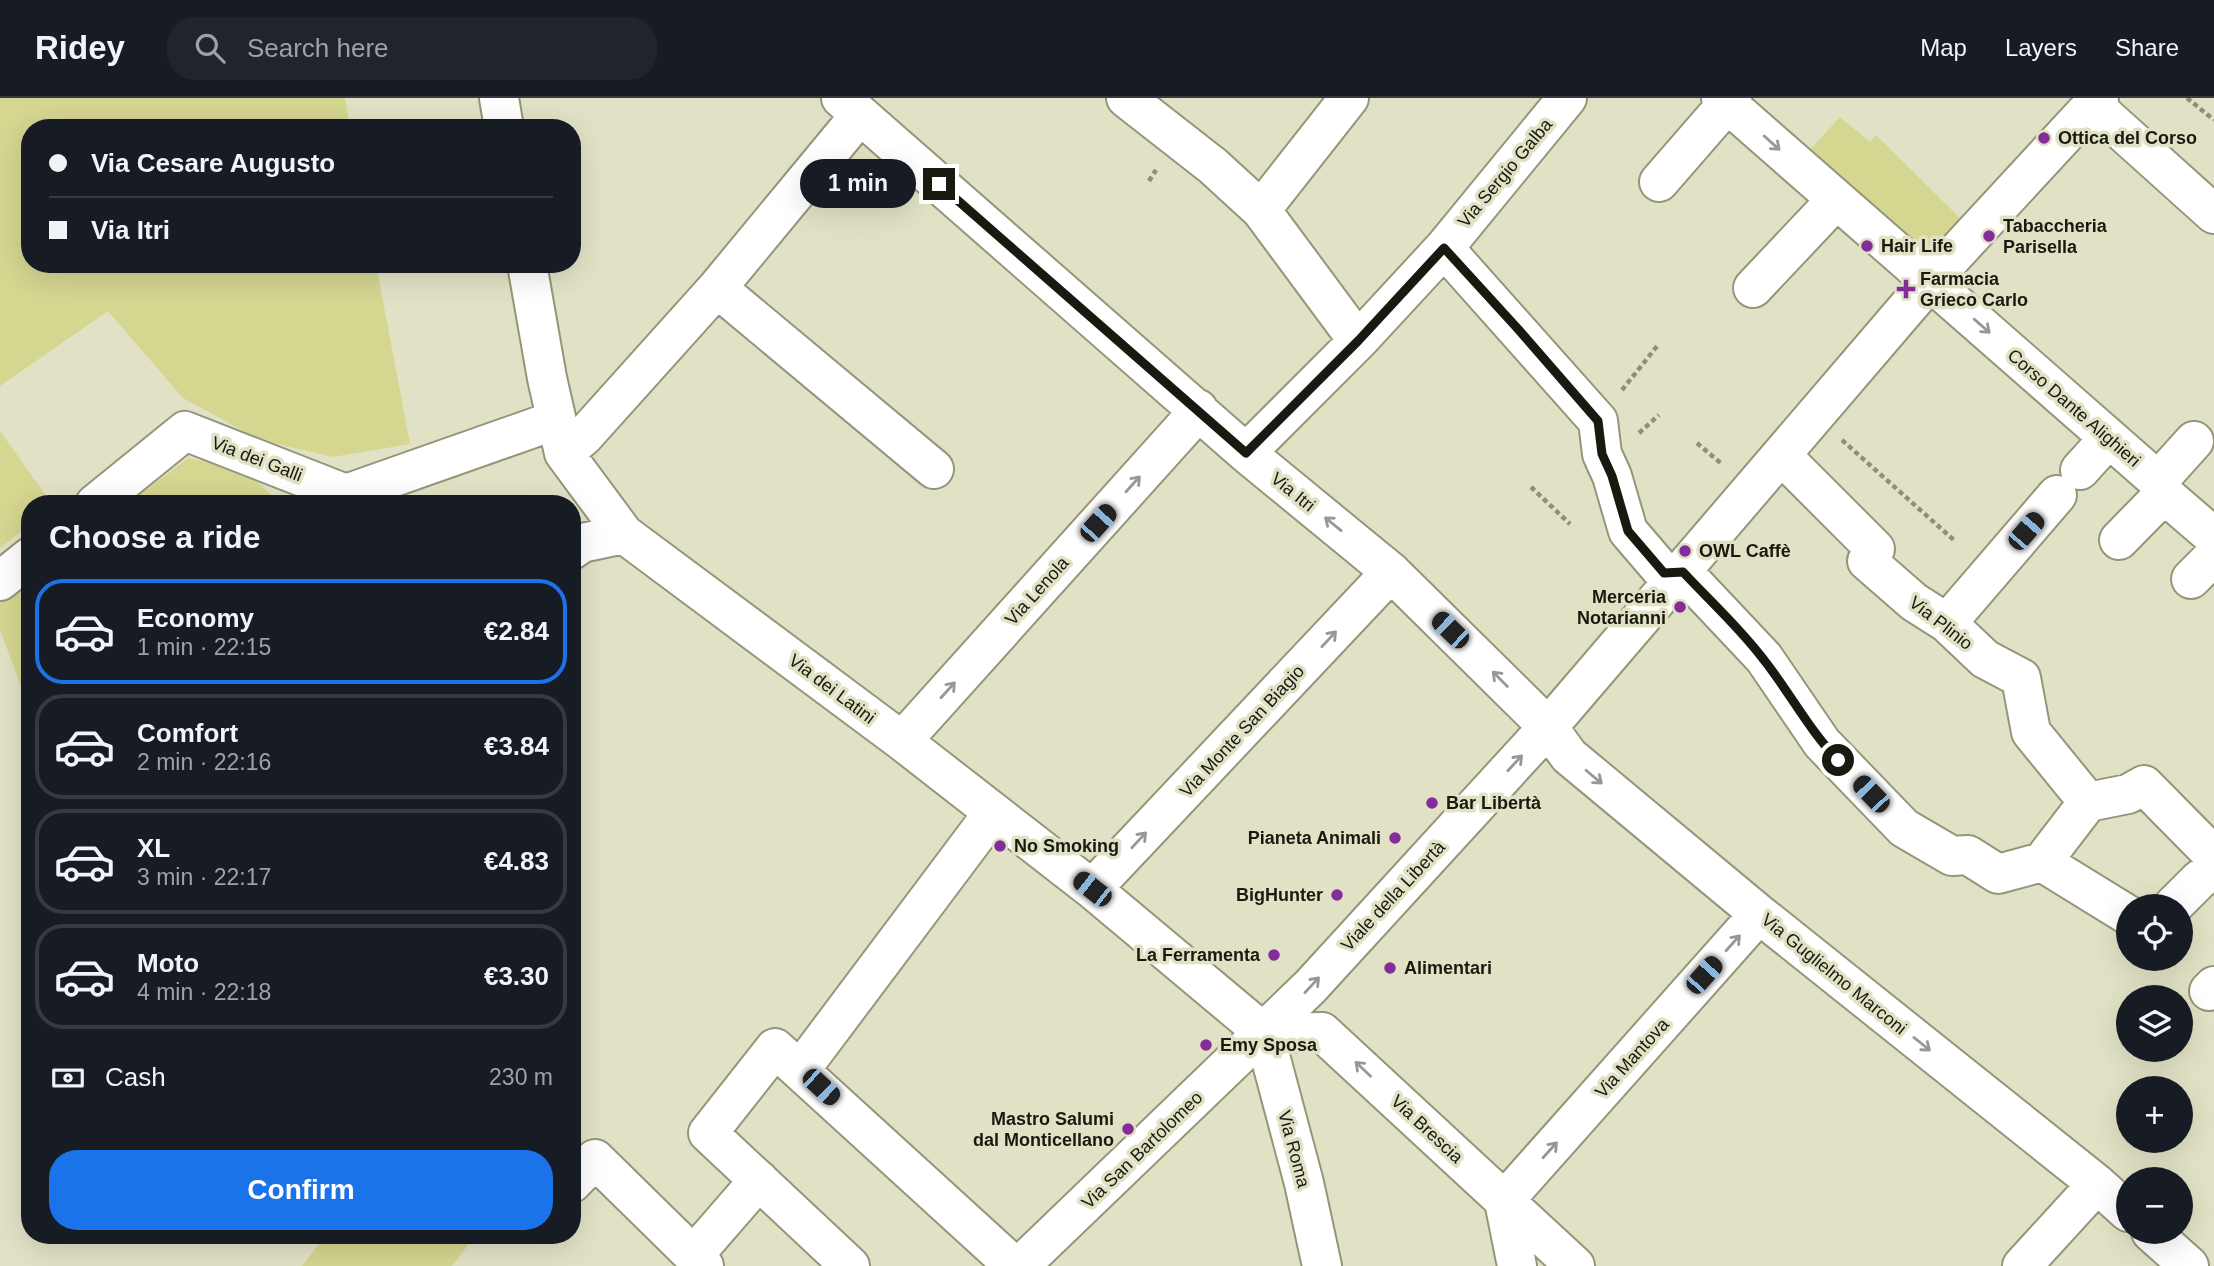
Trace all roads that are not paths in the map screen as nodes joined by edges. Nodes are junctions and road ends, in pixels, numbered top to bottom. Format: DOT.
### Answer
graph roads {
  1 [pos="499,98"];
  2 [pos="1126,98"];
  3 [pos="1349,98"];
  4 [pos="1567,98"];
  5 [pos="1727,100"];
  6 [pos="2096,105"];
  7 [pos="850,106"];
  8 [pos="502,119"];
  9 [pos="1659,182"];
  10 [pos="1836,200"];
  11 [pos="1261,210"];
  12 [pos="2214,214"];
  13 [pos="1444,248"];
  14 [pos="529,273"];
  15 [pos="1930,281"];
  16 [pos="717,288"];
  17 [pos="1753,288"];
  18 [pos="1358,341"];
  19 [pos="1198,409"];
  20 [pos="560,436"];
  21 [pos="2109,438"];
  22 [pos="2194,441"];
  23 [pos="1246,453"];
  24 [pos="1782,456"];
  25 [pos="934,469"];
  26 [pos="2161,488"];
  27 [pos="106,495"];
  28 [pos="624,534"];
  29 [pos="2214,537"];
  30 [pos="2119,540"];
  31 [pos="581,544"];
  32 [pos="21,564"];
  33 [pos="1391,572"];
  34 [pos="1683,572"];
  35 [pos="0,581"];
  36 [pos="1947,623"];
  37 [pos="1548,727"];
  38 [pos="902,741"];
  39 [pos="2088,802"];
  40 [pos="993,813"];
  41 [pos="2214,856"];
  42 [pos="2042,862"];
  43 [pos="2214,869"];
  44 [pos="1092,889"];
  45 [pos="2185,894"];
  46 [pos="2116,908"];
  47 [pos="1759,914"];
  48 [pos="1264,1033"];
  49 [pos="801,1069"];
  50 [pos="581,1174"];
  51 [pos="759,1180"];
  52 [pos="2097,1184"];
  53 [pos="1504,1201"];
  54 [pos="2116,1201"];
  55 [pos="2164,1244"];
  56 [pos="699,1261"];
  57 [pos="850,1266"];
  58 [pos="1014,1266"];
  59 [pos="1020,1266"];
  60 [pos="1322,1266"];
  61 [pos="1517,1266"];
  62 [pos="1574,1266"];
  63 [pos="2022,1266"];
  64 [pos="2189,1266"];
  1 -- 8 [label="street"];
  2 -- 11 [label="street"];
  3 -- 11 [label="street"];
  4 -- 13 [label="street, Via Sergio Galba"];
  5 -- 9 [label="street"];
  5 -- 10 [label="street, Corso Dante Alighieri, one-way"];
  6 -- 12 [label="street"];
  6 -- 15 [label="street, Viale della Libertà"];
  7 -- 16 [label="street"];
  7 -- 19 [label="street, Via Itri"];
  10 -- 15 [label="street, Corso Dante Alighieri"];
  10 -- 17 [label="street"];
  11 -- 18 [label="street"];
  13 -- 18 [label="street, Via Sergio Galba"];
  13 -- 34 [label="street"];
  14 -- 20 [label="street, Via dei Latini"];
  15 -- 21 [label="street, Corso Dante Alighieri, one-way"];
  15 -- 24 [label="street, Viale della Libertà"];
  16 -- 20 [label="street"];
  16 -- 25 [label="street"];
  18 -- 23 [label="street, Via Sergio Galba"];
  19 -- 23 [label="street, Via Itri"];
  38 -- 19 [label="street, Via Lenola, one-way"];
  20 -- 27 [label="street, Via dei Galli"];
  20 -- 28 [label="street, Via dei Latini"];
  21 -- 26 [label="street, Corso Dante Alighieri"];
  21 -- 36 [label="street"];
  22 -- 26 [label="street"];
  33 -- 23 [label="street, Via Itri, one-way"];
  24 -- 34 [label="street, Viale della Libertà"];
  24 -- 36 [label="street, Via Plinio"];
  26 -- 29 [label="street, Corso Dante Alighieri"];
  26 -- 30 [label="street"];
  28 -- 31 [label="street"];
  28 -- 38 [label="street, Via dei Latini"];
  32 -- 35 [label="street"];
  37 -- 33 [label="street, Via Itri, one-way"];
  44 -- 33 [label="street, Via Monte San Biagio, one-way"];
  34 -- 37 [label="street, Viale della Libertà"];
  34 -- 42 [label="street"];
  36 -- 39 [label="street, Via Plinio"];
  37 -- 47 [label="street, Via Guglielmo Marconi, one-way"];
  48 -- 37 [label="street, Viale della Libertà, one-way"];
  38 -- 40 [label="street, Via dei Latini"];
  39 -- 41 [label="street"];
  39 -- 42 [label="street"];
  40 -- 44 [label="street, Via dei Latini"];
  40 -- 49 [label="street"];
  42 -- 46 [label="street"];
  43 -- 45 [label="street"];
  44 -- 48 [label="street, Via dei Latini"];
  47 -- 52 [label="street, Via Guglielmo Marconi, one-way"];
  53 -- 47 [label="street, Via Mantova, one-way"];
  53 -- 48 [label="street, Via Brescia, one-way"];
  48 -- 59 [label="street, Via San Bartolomeo"];
  48 -- 60 [label="street, Via Roma"];
  49 -- 51 [label="street"];
  49 -- 58 [label="street"];
  50 -- 56 [label="street"];
  51 -- 56 [label="street"];
  51 -- 57 [label="street"];
  52 -- 54 [label="street, Via Guglielmo Marconi"];
  52 -- 63 [label="street"];
  53 -- 61 [label="street"];
  53 -- 62 [label="street, Via Brescia"];
  55 -- 64 [label="street"];
}
